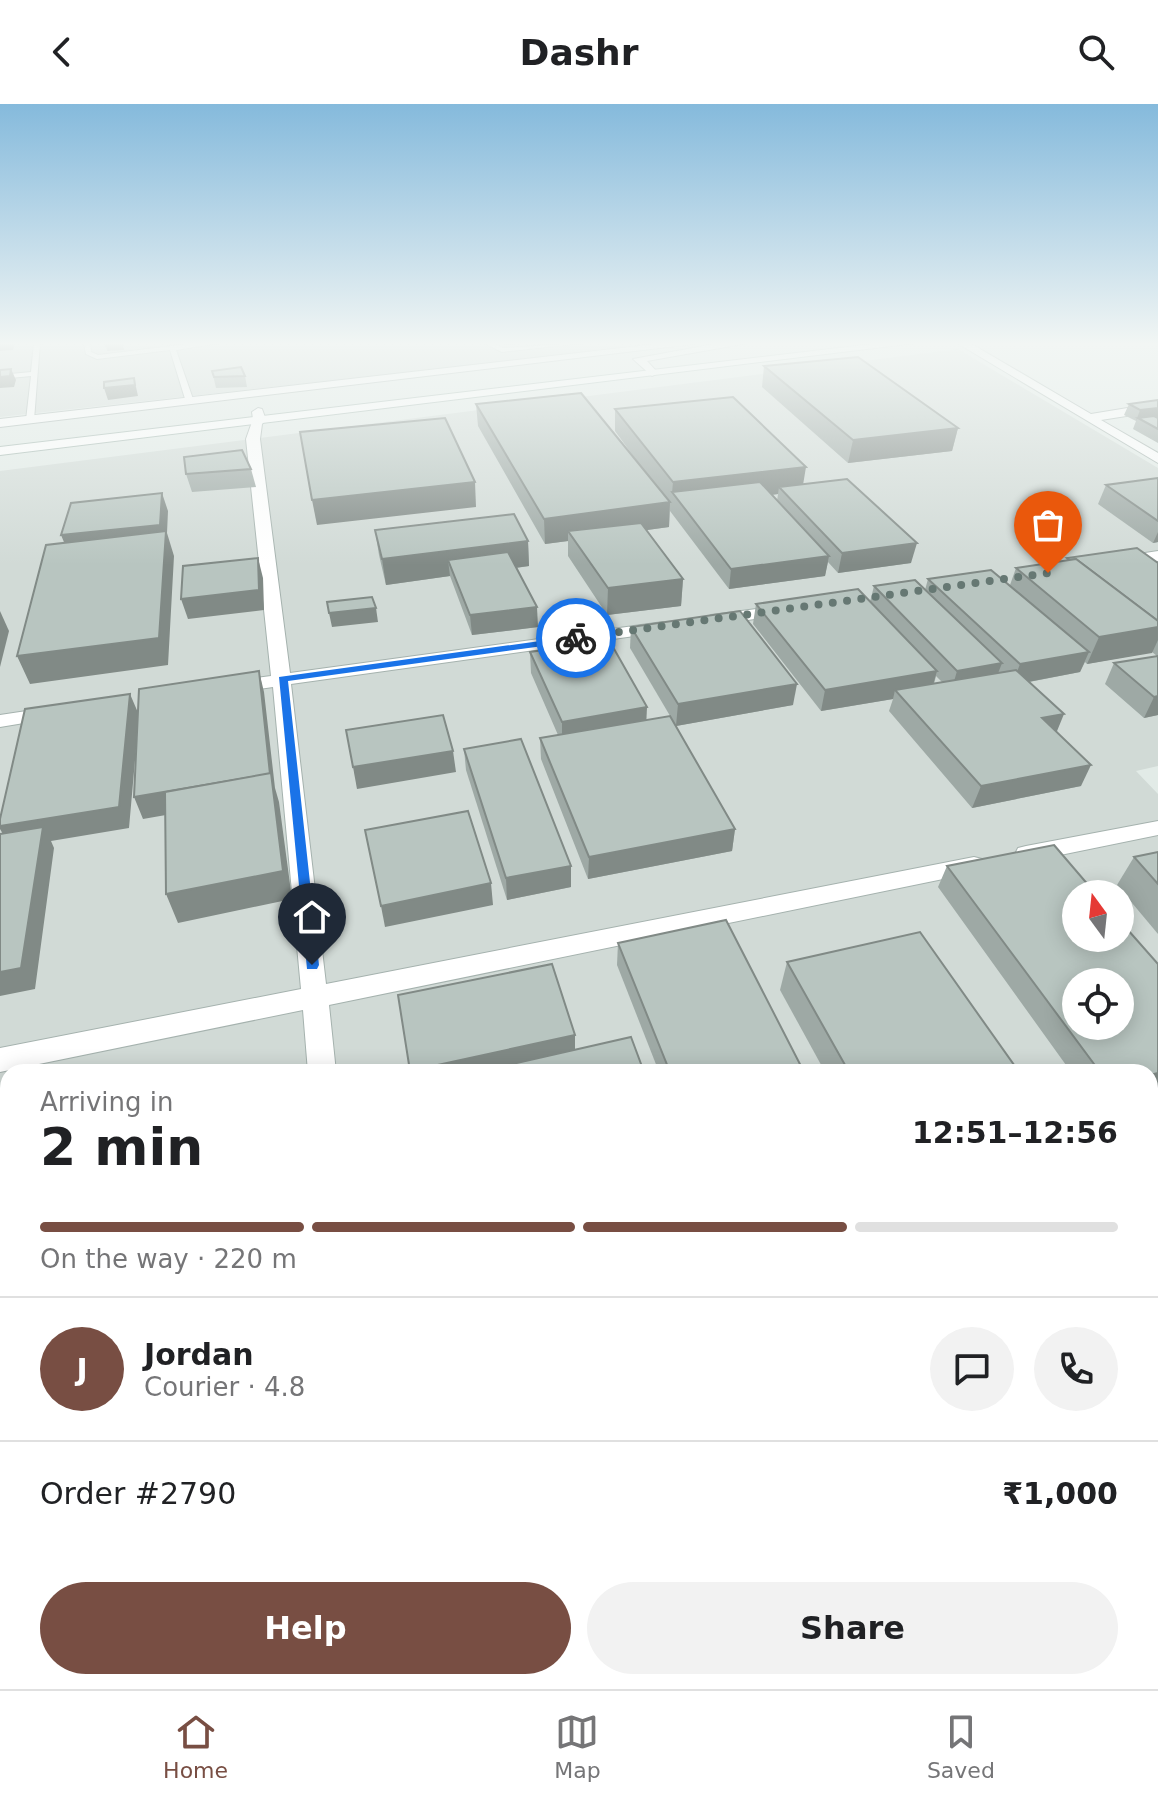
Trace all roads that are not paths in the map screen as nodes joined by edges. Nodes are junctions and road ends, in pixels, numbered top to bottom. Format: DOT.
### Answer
graph roads {
  1 [pos="30,417"];
  2 [pos="57,417"];
  3 [pos="250,417"];
  4 [pos="252,417"];
  5 [pos="259,417"];
  6 [pos="1098,417"];
  7 [pos="1092,418"];
  8 [pos="30,420"];
  9 [pos="0,423"];
  10 [pos="0,443"];
  11 [pos="0,451"];
  12 [pos="1158,459"];
  13 [pos="1158,556"];
  14 [pos="1097,565"];
  15 [pos="801,607"];
  16 [pos="282,679"];
  17 [pos="220,688"];
  18 [pos="78,709"];
  19 [pos="0,721"];
  20 [pos="1158,828"];
  21 [pos="315,997"];
  22 [pos="0,1060"];
  23 [pos="321,1064"];
  1 -- 8 [label="lane"];
  2 -- 8 [label="street"];
  3 -- 10 [label="street"];
  4 -- 11 [label="street"];
  5 -- 16 [label="street"];
  6 -- 7 [label="street"];
  7 -- 12 [label="street"];
  8 -- 9 [label="street"];
  13 -- 14 [label="street"];
  15 -- 16 [label="street"];
  16 -- 17 [label="street"];
  16 -- 21 [label="street"];
  18 -- 19 [label="street"];
  20 -- 21 [label="street"];
  21 -- 22 [label="street"];
  21 -- 23 [label="street"];
}
